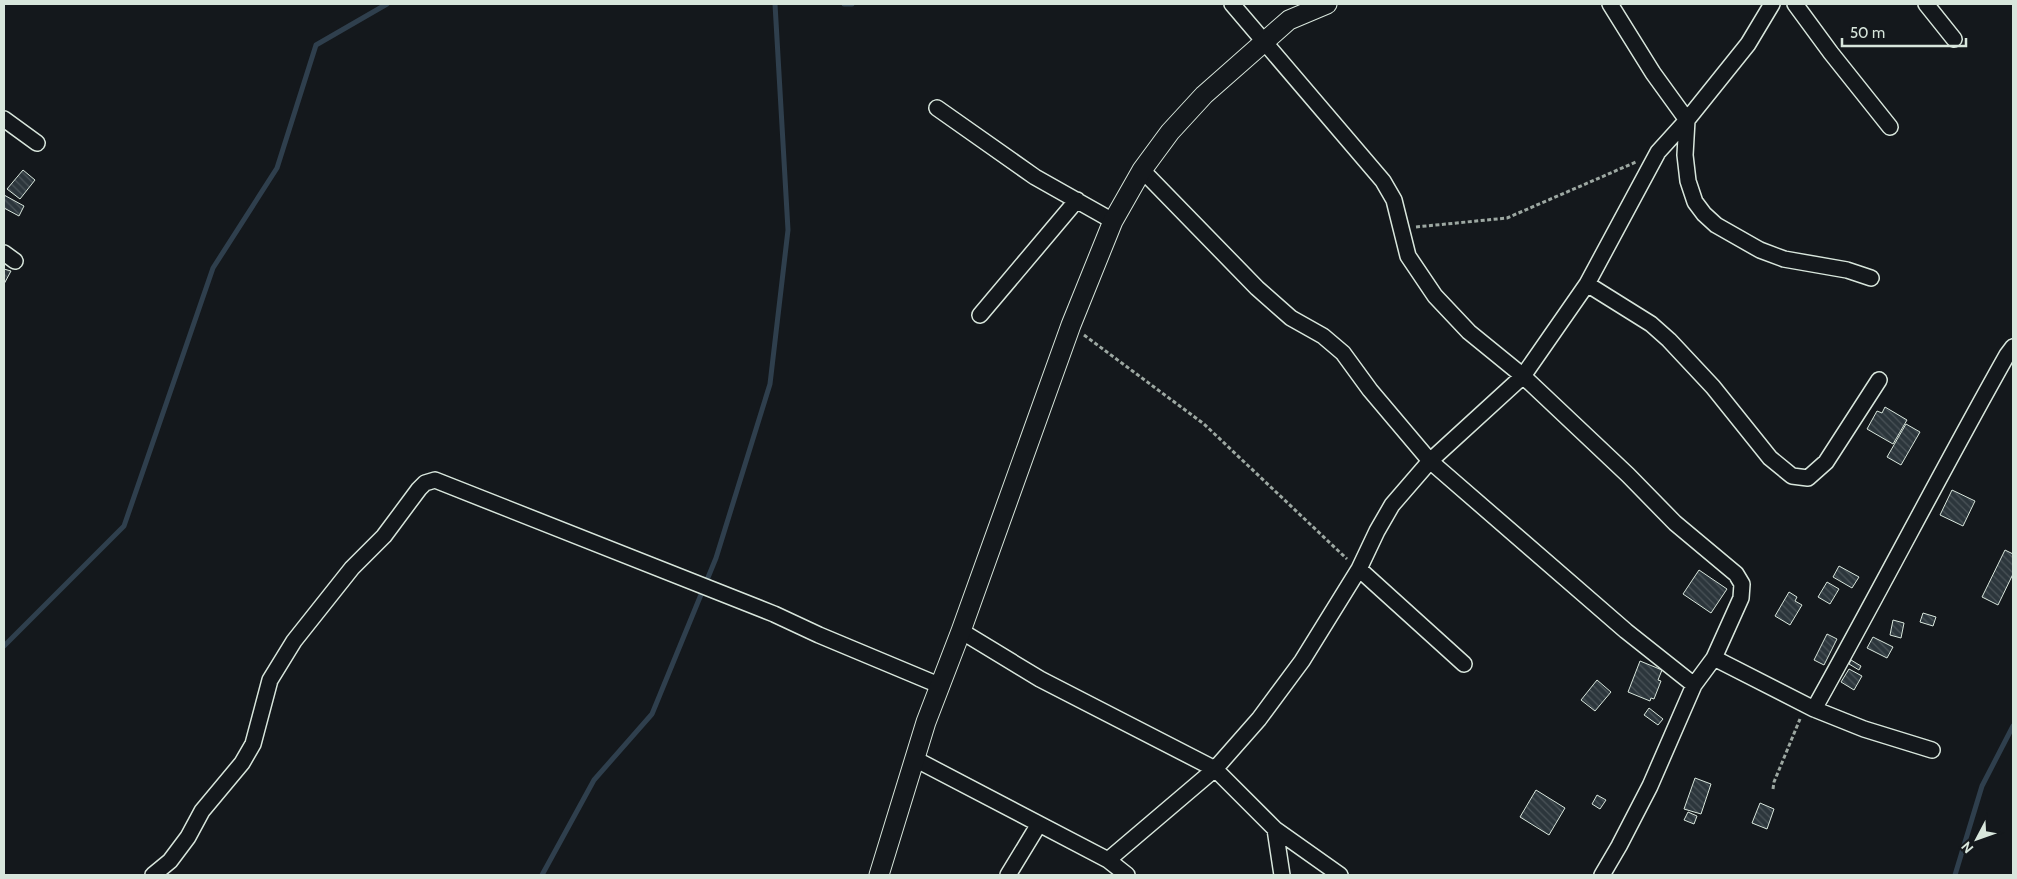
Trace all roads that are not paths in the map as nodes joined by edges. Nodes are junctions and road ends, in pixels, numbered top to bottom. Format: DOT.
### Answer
graph roads {
  1 [pos="1232,4"];
  2 [pos="1327,4"];
  3 [pos="1610,4"];
  4 [pos="1772,4"];
  5 [pos="1795,4"];
  6 [pos="1926,4"];
  7 [pos="1954,39"];
  8 [pos="1264,41"];
  9 [pos="938,108"];
  10 [pos="4,120"];
  11 [pos="1687,120"];
  12 [pos="1890,127"];
  13 [pos="37,143"];
  14 [pos="1142,170"];
  15 [pos="1076,200"];
  16 [pos="1113,221"];
  17 [pos="1871,278"];
  18 [pos="1587,284"];
  19 [pos="980,316"];
  20 [pos="2013,347"];
  21 [pos="1523,376"];
  22 [pos="1879,380"];
  23 [pos="1430,461"];
  24 [pos="1359,569"];
  25 [pos="961,632"];
  26 [pos="1714,658"];
  27 [pos="1464,664"];
  28 [pos="1694,685"];
  29 [pos="941,686"];
  30 [pos="1810,706"];
  31 [pos="1932,750"];
  32 [pos="915,759"];
  33 [pos="1215,769"];
  34 [pos="1039,824"];
  35 [pos="1276,829"];
  36 [pos="1108,860"];
  37 [pos="152,875"];
  38 [pos="879,875"];
  39 [pos="1008,875"];
  40 [pos="1126,875"];
  41 [pos="1282,875"];
  42 [pos="1340,875"];
  43 [pos="1602,875"];
  1 -- 8 [label="street"];
  2 -- 8 [label="street"];
  3 -- 11 [label="street"];
  4 -- 11 [label="street"];
  5 -- 12 [label="street"];
  6 -- 7 [label="street"];
  8 -- 14 [label="street"];
  8 -- 21 [label="street"];
  9 -- 15 [label="street"];
  10 -- 13 [label="street"];
  11 -- 17 [label="street"];
  11 -- 18 [label="street"];
  14 -- 16 [label="street"];
  14 -- 23 [label="street"];
  15 -- 16 [label="street"];
  15 -- 19 [label="street"];
  16 -- 25 [label="street"];
  18 -- 21 [label="street"];
  18 -- 22 [label="street"];
  20 -- 30 [label="street"];
  21 -- 23 [label="street"];
  21 -- 26 [label="street"];
  23 -- 24 [label="street"];
  23 -- 28 [label="street"];
  24 -- 27 [label="street"];
  24 -- 33 [label="street"];
  25 -- 29 [label="street"];
  25 -- 33 [label="street"];
  26 -- 28 [label="street"];
  26 -- 30 [label="street"];
  28 -- 43 [label="street"];
  29 -- 32 [label="street"];
  29 -- 37 [label="street"];
  30 -- 31 [label="street"];
  32 -- 34 [label="street"];
  32 -- 38 [label="street"];
  33 -- 35 [label="street"];
  33 -- 36 [label="street"];
  34 -- 36 [label="street"];
  34 -- 39 [label="street"];
  35 -- 41 [label="street"];
  35 -- 42 [label="street"];
  36 -- 40 [label="street"];
}
